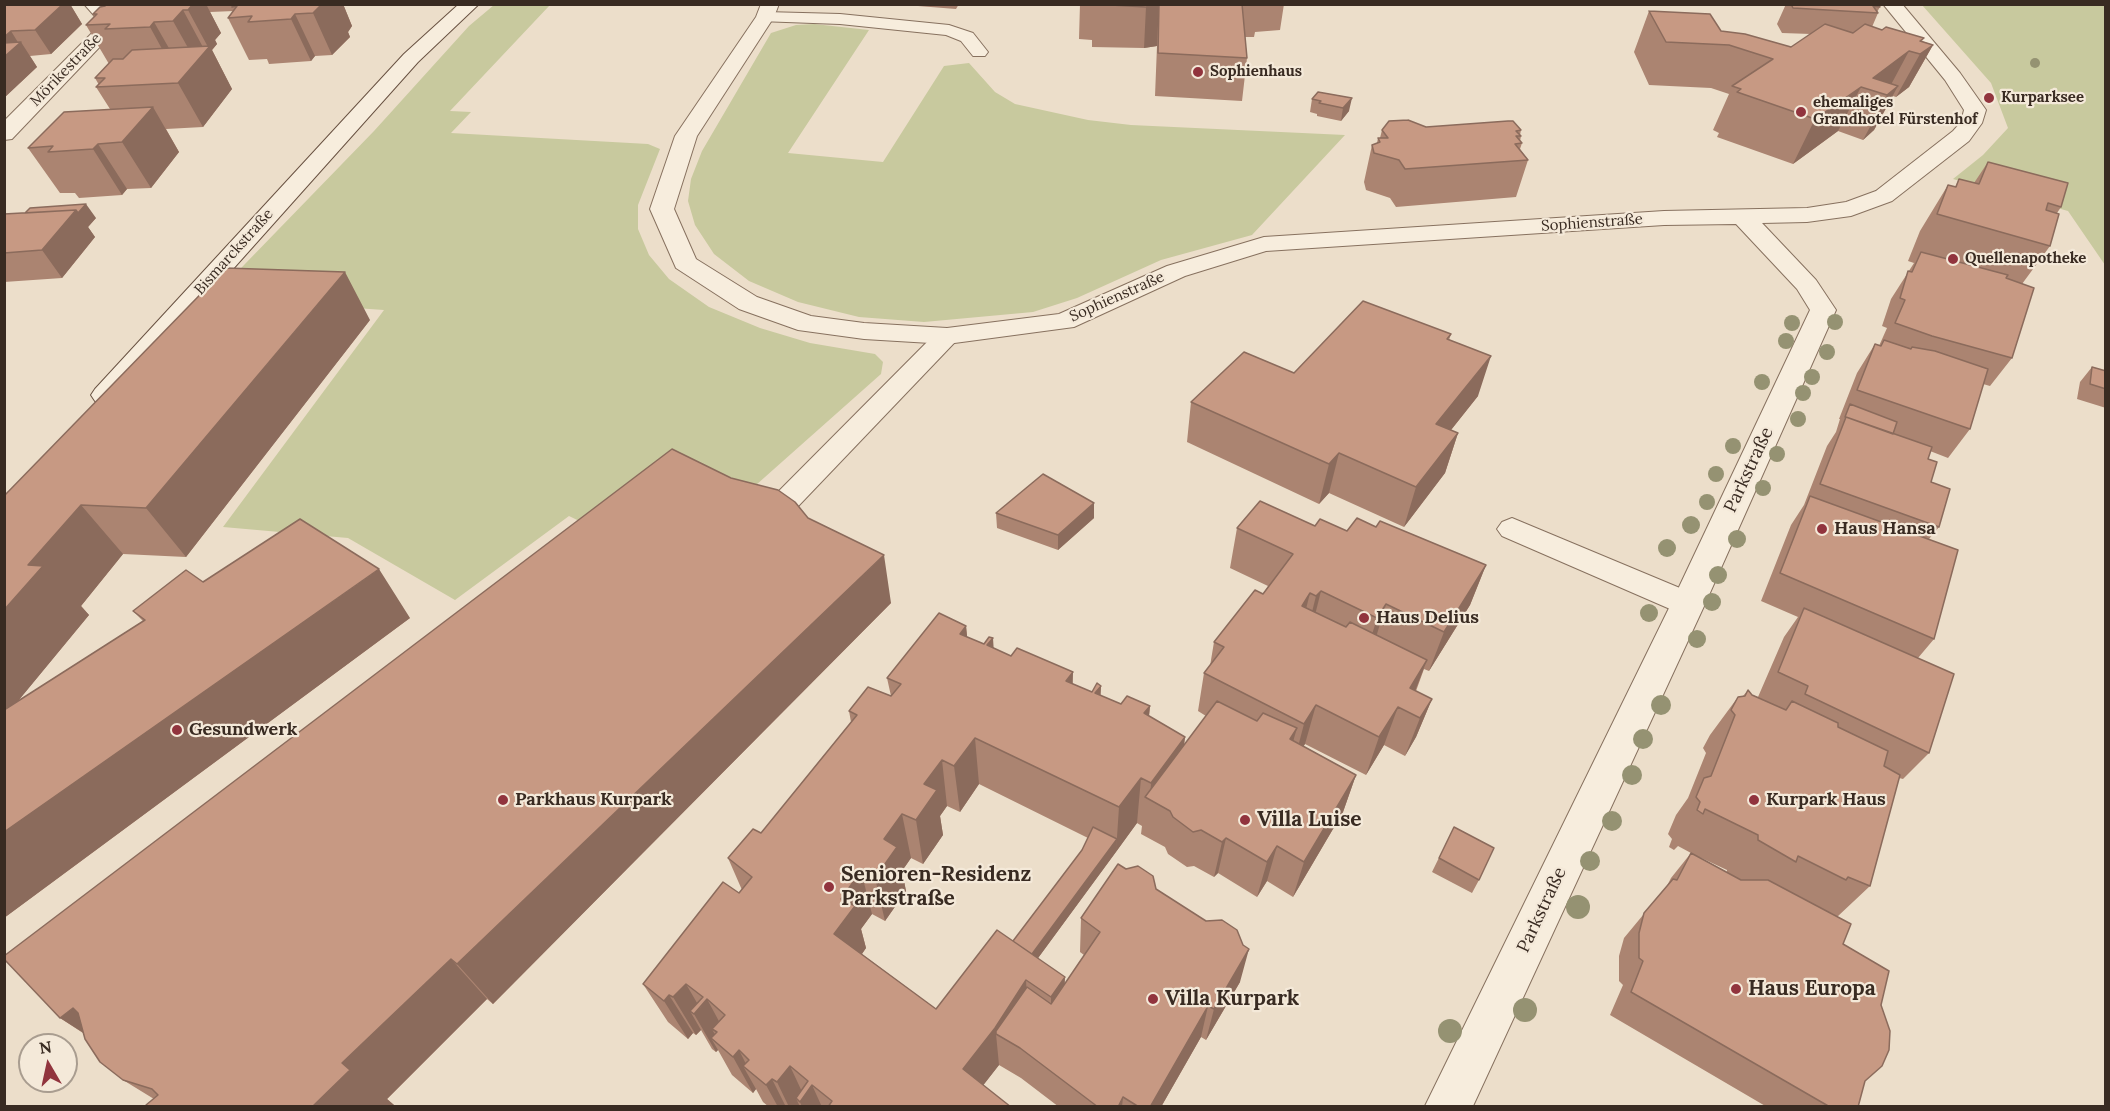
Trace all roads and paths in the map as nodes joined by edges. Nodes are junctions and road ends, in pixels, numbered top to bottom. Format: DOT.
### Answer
graph roads {
  1 [pos="93,4"];
  2 [pos="470,4"];
  3 [pos="1892,4"];
  4 [pos="767,11"];
  5 [pos="978,52"];
  6 [pos="4,134"];
  7 [pos="1744,218"];
  8 [pos="947,336"];
  9 [pos="91,410"];
  10 [pos="1512,529"];
  11 [pos="767,532"];
  12 [pos="1688,604"];
  13 [pos="1449,1107"];
  1 -- 6 [label="street, Mörikestraße"];
  2 -- 9 [label="street, Bismarckstraße"];
  3 -- 7 [label="street"];
  4 -- 5 [label="lane"];
  4 -- 8 [label="street, Sophienstraße"];
  7 -- 8 [label="street, Sophienstraße"];
  7 -- 12 [label="street, Parkstraße"];
  8 -- 11 [label="lane"];
  10 -- 12 [label="lane"];
  12 -- 13 [label="street, Parkstraße"];
}
